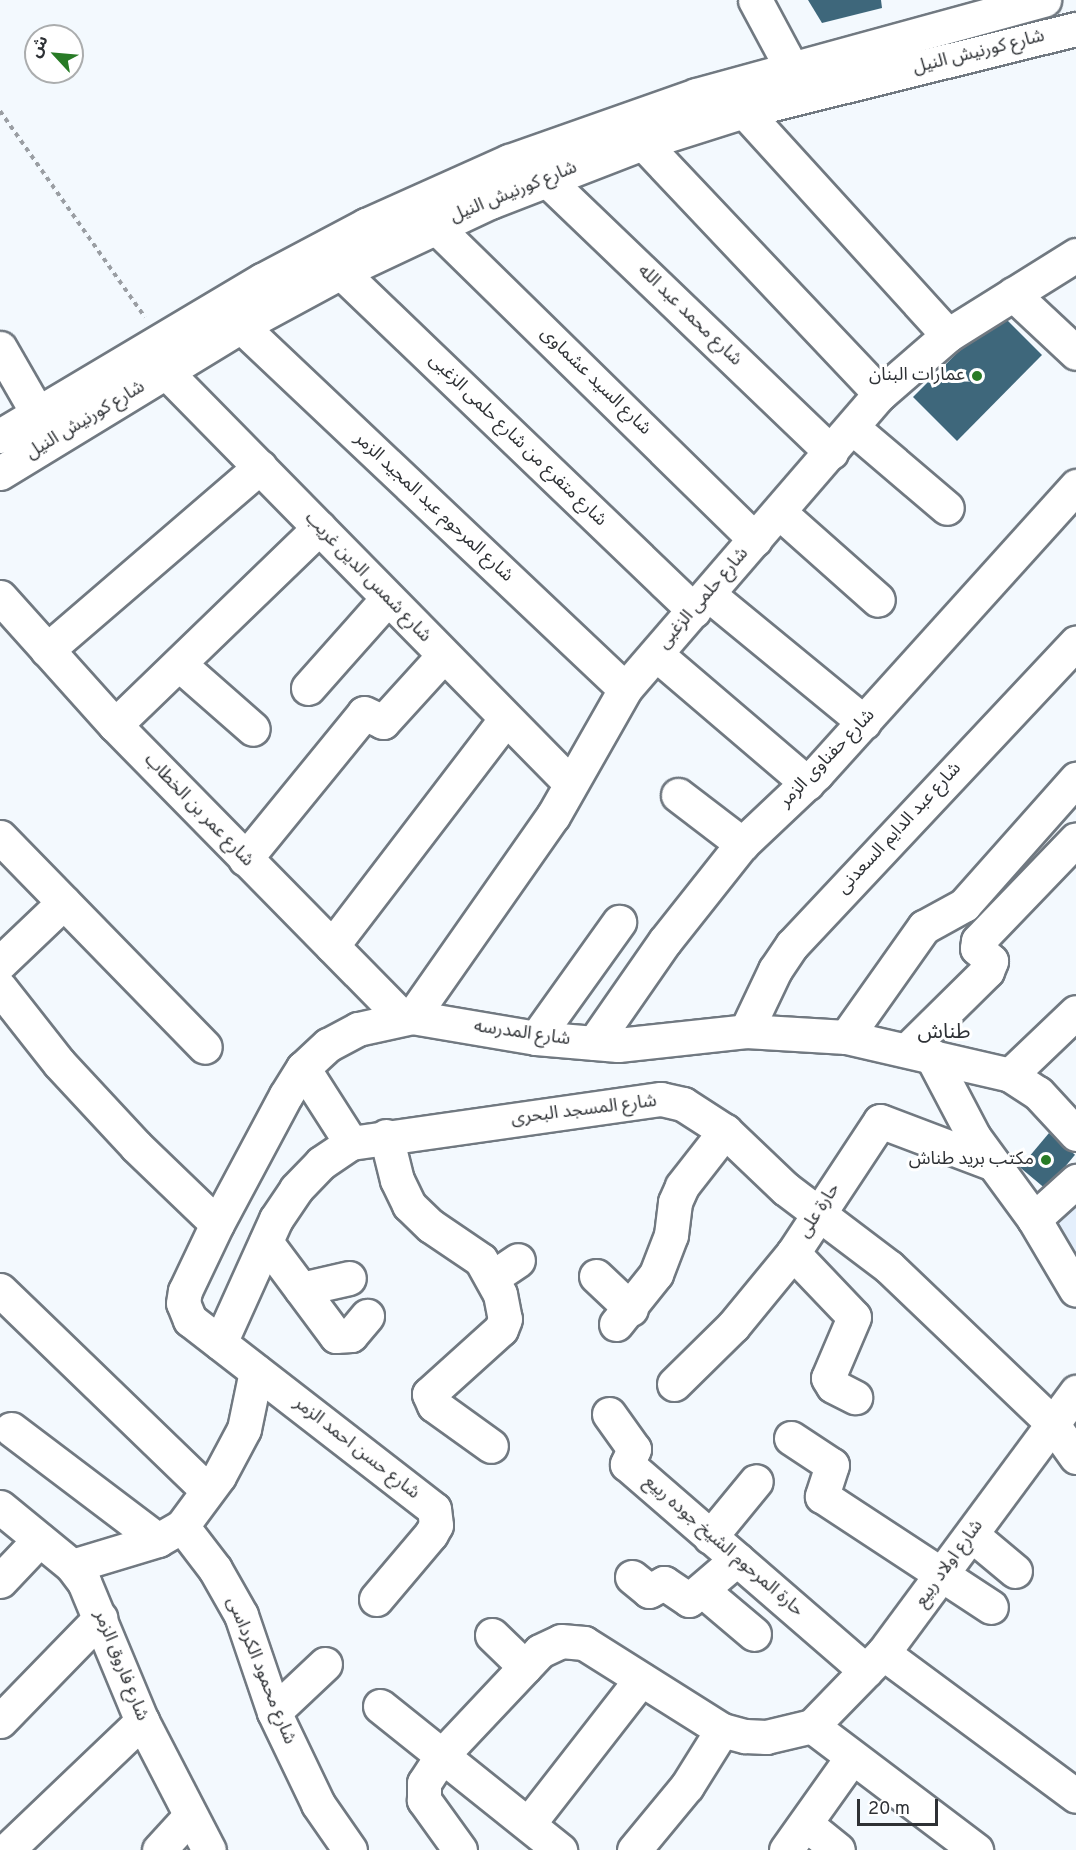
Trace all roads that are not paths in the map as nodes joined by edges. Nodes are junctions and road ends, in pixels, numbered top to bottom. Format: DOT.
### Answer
graph roads {
  1 [pos="755,0"];
  2 [pos="1044,0"];
  3 [pos="1076,29"];
  4 [pos="791,67"];
  5 [pos="744,111"];
  6 [pos="643,143"];
  7 [pos="546,179"];
  8 [pos="435,226"];
  9 [pos="1076,255"];
  10 [pos="341,272"];
  11 [pos="1013,294"];
  12 [pos="241,326"];
  13 [pos="948,335"];
  14 [pos="0,348"];
  15 [pos="1076,353"];
  16 [pos="166,372"];
  17 [pos="880,394"];
  18 [pos="38,414"];
  19 [pos="853,428"];
  20 [pos="0,436"];
  21 [pos="831,452"];
  22 [pos="260,467"];
  23 [pos="0,473"];
  24 [pos="1076,486"];
  25 [pos="947,508"];
  26 [pos="779,512"];
  27 [pos="319,528"];
  28 [pos="755,539"];
  29 [pos="0,597"];
  30 [pos="387,598"];
  31 [pos="878,600"];
  32 [pos="701,603"];
  33 [pos="1076,643"];
  34 [pos="47,650"];
  35 [pos="656,654"];
  36 [pos="443,656"];
  37 [pos="180,664"];
  38 [pos="308,688"];
  39 [pos="625,689"];
  40 [pos="505,720"];
  41 [pos="864,722"];
  42 [pos="115,725"];
  43 [pos="253,729"];
  44 [pos="1076,779"];
  45 [pos="570,783"];
  46 [pos="807,783"];
  47 [pos="678,795"];
  48 [pos="0,837"];
  49 [pos="1076,839"];
  50 [pos="742,844"];
  51 [pos="245,859"];
  52 [pos="64,902"];
  53 [pos="619,922"];
  54 [pos="332,946"];
  55 [pos="0,963"];
  56 [pos="0,988"];
  57 [pos="1076,1012"];
  58 [pos="408,1017"];
  59 [pos="746,1031"];
  60 [pos="846,1037"];
  61 [pos="536,1038"];
  62 [pos="594,1043"];
  63 [pos="204,1047"];
  64 [pos="920,1052"];
  65 [pos="303,1068"];
  66 [pos="1010,1075"];
  67 [pos="725,1131"];
  68 [pos="1076,1134"];
  69 [pos="386,1136"];
  70 [pos="351,1143"];
  71 [pos="991,1163"];
  72 [pos="1076,1181"];
  73 [pos="818,1215"];
  74 [pos="1034,1219"];
  75 [pos="217,1224"];
  76 [pos="266,1242"];
  77 [pos="793,1253"];
  78 [pos="596,1276"];
  79 [pos="349,1278"];
  80 [pos="300,1289"];
  81 [pos="0,1290"];
  82 [pos="1076,1290"];
  83 [pos="367,1316"];
  84 [pos="190,1320"];
  85 [pos="220,1343"];
  86 [pos="256,1371"];
  87 [pos="674,1384"];
  88 [pos="1076,1392"];
  89 [pos="855,1397"];
  90 [pos="609,1414"];
  91 [pos="1050,1422"];
  92 [pos="11,1429"];
  93 [pos="791,1438"];
  94 [pos="491,1446"];
  95 [pos="1076,1456"];
  96 [pos="756,1481"];
  97 [pos="207,1490"];
  98 [pos="0,1507"];
  99 [pos="170,1533"];
  100 [pos="972,1535"];
  101 [pos="710,1537"];
  102 [pos="39,1540"];
  103 [pos="736,1559"];
  104 [pos="72,1566"];
  105 [pos="1016,1571"];
  106 [pos="632,1577"];
  107 [pos="942,1577"];
  108 [pos="0,1581"];
  109 [pos="702,1590"];
  110 [pos="376,1599"];
  111 [pos="991,1607"];
  112 [pos="100,1618"];
  113 [pos="754,1634"];
  114 [pos="492,1635"];
  115 [pos="874,1662"];
  116 [pos="325,1664"];
  117 [pos="525,1667"];
  118 [pos="641,1679"];
  119 [pos="380,1706"];
  120 [pos="274,1712"];
  121 [pos="0,1721"];
  122 [pos="142,1721"];
  123 [pos="812,1726"];
  124 [pos="722,1730"];
  125 [pos="442,1754"];
  126 [pos="852,1757"];
  127 [pos="1076,1796"];
  128 [pos="190,1816"];
  129 [pos="529,1823"];
  130 [pos="806,1824"];
  131 [pos="8,1850"];
  132 [pos="159,1850"];
  133 [pos="209,1850"];
  134 [pos="350,1850"];
  135 [pos="460,1850"];
  136 [pos="560,1850"];
  137 [pos="634,1850"];
  138 [pos="786,1850"];
  139 [pos="838,1850"];
  140 [pos="976,1850"];
  1 -- 4 [label="street"];
  2 -- 4 [label="street, شارع كورنيش النيل"];
  3 -- 5 [label="street, شارع كورنيش النيل"];
  4 -- 18 [label="street, شارع كورنيش النيل"];
  5 -- 6 [label="street, شارع كورنيش النيل"];
  5 -- 13 [label="street"];
  6 -- 7 [label="street, شارع كورنيش النيل"];
  6 -- 17 [label="street"];
  7 -- 8 [label="street, شارع كورنيش النيل"];
  7 -- 21 [label="street, شارع محمد عبد الله"];
  8 -- 10 [label="street, شارع كورنيش النيل"];
  8 -- 28 [label="street, شارع السيد عشماوى"];
  9 -- 11 [label="street, شارع حلمى الزغبى"];
  10 -- 12 [label="street, شارع كورنيش النيل"];
  10 -- 32 [label="street, شارع متفرع من شارع حلمى الزغبى"];
  11 -- 13 [label="street, شارع حلمى الزغبى"];
  11 -- 15 [label="street"];
  12 -- 16 [label="street, شارع كورنيش النيل"];
  12 -- 39 [label="street, شارع المرحوم عبد المجيد الزمر"];
  13 -- 17 [label="street, شارع حلمى الزغبى"];
  14 -- 18 [label="street"];
  16 -- 22 [label="street, شارع شمس الدين غريب"];
  16 -- 23 [label="street, شارع كورنيش النيل"];
  17 -- 19 [label="street, شارع حلمى الزغبى"];
  18 -- 20 [label="street, شارع كورنيش النيل"];
  19 -- 21 [label="street, شارع حلمى الزغبى"];
  19 -- 25 [label="street"];
  21 -- 26 [label="street, شارع حلمى الزغبى"];
  22 -- 27 [label="street, شارع شمس الدين غريب"];
  22 -- 34 [label="street"];
  24 -- 41 [label="street, شارع حفناوى الزمر"];
  26 -- 28 [label="street, شارع حلمى الزغبى"];
  26 -- 31 [label="street"];
  27 -- 30 [label="street, شارع شمس الدين غريب"];
  27 -- 37 [label="street"];
  28 -- 32 [label="street, شارع حلمى الزغبى"];
  29 -- 34 [label="street, شارع عمر بن الخطاب"];
  30 -- 36 [label="street, شارع شمس الدين غريب"];
  30 -- 38 [label="street"];
  32 -- 35 [label="street, شارع حلمى الزغبى"];
  32 -- 41 [label="street, شارع متفرع من شارع حلمى الزغبى"];
  33 -- 59 [label="street, شارع عبد الدايم السعدنى"];
  34 -- 42 [label="street, شارع عمر بن الخطاب"];
  35 -- 39 [label="street, شارع حلمى الزغبى"];
  35 -- 46 [label="street"];
  36 -- 40 [label="street, شارع شمس الدين غريب"];
  36 -- 51 [label="street"];
  37 -- 42 [label="street"];
  37 -- 43 [label="street"];
  39 -- 45 [label="street, شارع حلمى الزغبى"];
  40 -- 45 [label="street, شارع شمس الدين غريب"];
  40 -- 54 [label="street"];
  41 -- 46 [label="street, شارع حفناوى الزمر"];
  42 -- 51 [label="street, شارع عمر بن الخطاب"];
  44 -- 60 [label="street"];
  45 -- 58 [label="street, شارع حلمى الزغبى"];
  46 -- 50 [label="street, شارع حفناوى الزمر"];
  47 -- 50 [label="street"];
  48 -- 52 [label="street"];
  49 -- 64 [label="street"];
  50 -- 62 [label="street, شارع حفناوى الزمر"];
  51 -- 54 [label="street, شارع عمر بن الخطاب"];
  52 -- 55 [label="street"];
  52 -- 63 [label="street"];
  53 -- 61 [label="street"];
  54 -- 58 [label="street, شارع عمر بن الخطاب"];
  56 -- 75 [label="street"];
  57 -- 66 [label="street"];
  58 -- 61 [label="street, شارع المدرسه"];
  58 -- 65 [label="street, شارع المدرسه"];
  59 -- 60 [label="street, شارع المدرسه"];
  59 -- 62 [label="street, شارع المدرسه"];
  60 -- 64 [label="street, شارع المدرسه"];
  61 -- 62 [label="street, شارع المدرسه"];
  64 -- 66 [label="street, شارع المدرسه"];
  64 -- 71 [label="street"];
  65 -- 70 [label="street"];
  65 -- 75 [label="street, شارع المدرسه"];
  66 -- 68 [label="street, شارع المدرسه"];
  67 -- 69 [label="street, شارع المسجد البحرى"];
  67 -- 73 [label="street, شارع المسجد البحرى"];
  67 -- 78 [label="street"];
  69 -- 70 [label="street, شارع المسجد البحرى"];
  69 -- 94 [label="street"];
  70 -- 76 [label="street, شارع المسجد البحرى"];
  71 -- 73 [label="street, حارة على"];
  71 -- 74 [label="street"];
  72 -- 74 [label="street"];
  73 -- 77 [label="street, حارة على"];
  73 -- 91 [label="street, شارع المسجد البحرى"];
  74 -- 82 [label="street"];
  75 -- 84 [label="street, شارع المدرسه"];
  76 -- 80 [label="street"];
  76 -- 85 [label="street, شارع المسجد البحرى"];
  77 -- 87 [label="street, حارة على"];
  77 -- 89 [label="street"];
  79 -- 80 [label="street"];
  80 -- 83 [label="street"];
  81 -- 97 [label="street"];
  84 -- 85 [label="street, شارع حسن احمد الزمر"];
  85 -- 86 [label="street, شارع حسن احمد الزمر"];
  86 -- 97 [label="street"];
  86 -- 110 [label="street, شارع حسن احمد الزمر"];
  88 -- 91 [label="street, شارع اولاد ربيع"];
  90 -- 101 [label="street, حارة المرحوم الشيخ جوده ربيع"];
  91 -- 95 [label="street, شارع المسجد البحرى"];
  91 -- 100 [label="street, شارع اولاد ربيع"];
  92 -- 99 [label="street, شارع محمود الكرداسى"];
  93 -- 107 [label="street"];
  96 -- 101 [label="street"];
  97 -- 99 [label="street"];
  98 -- 102 [label="street, شارع فاروق الزمر"];
  99 -- 104 [label="street"];
  99 -- 120 [label="street, شارع محمود الكرداسى"];
  100 -- 105 [label="street"];
  100 -- 107 [label="street, شارع اولاد ربيع"];
  101 -- 103 [label="street, حارة المرحوم الشيخ جوده ربيع"];
  102 -- 104 [label="street, شارع فاروق الزمر"];
  102 -- 108 [label="street"];
  103 -- 109 [label="street"];
  103 -- 115 [label="street, حارة المرحوم الشيخ جوده ربيع"];
  104 -- 112 [label="street, شارع فاروق الزمر"];
  106 -- 109 [label="street"];
  107 -- 111 [label="street"];
  107 -- 115 [label="street, شارع اولاد ربيع"];
  109 -- 113 [label="street"];
  112 -- 121 [label="street"];
  112 -- 122 [label="street, شارع فاروق الزمر"];
  114 -- 117 [label="street"];
  115 -- 123 [label="street, شارع اولاد ربيع"];
  115 -- 127 [label="street, حارة المرحوم الشيخ جوده ربيع"];
  116 -- 120 [label="street"];
  117 -- 118 [label="street"];
  117 -- 125 [label="street"];
  118 -- 124 [label="street"];
  118 -- 129 [label="street"];
  119 -- 125 [label="street"];
  120 -- 134 [label="street, شارع محمود الكرداسى"];
  122 -- 128 [label="street, شارع فاروق الزمر"];
  122 -- 131 [label="street"];
  123 -- 124 [label="street"];
  123 -- 126 [label="street"];
  124 -- 137 [label="street"];
  125 -- 129 [label="street"];
  125 -- 135 [label="street"];
  126 -- 130 [label="street"];
  126 -- 140 [label="street"];
  128 -- 132 [label="street"];
  128 -- 133 [label="street, شارع فاروق الزمر"];
  129 -- 136 [label="street"];
  130 -- 138 [label="street"];
  130 -- 139 [label="street"];
}
